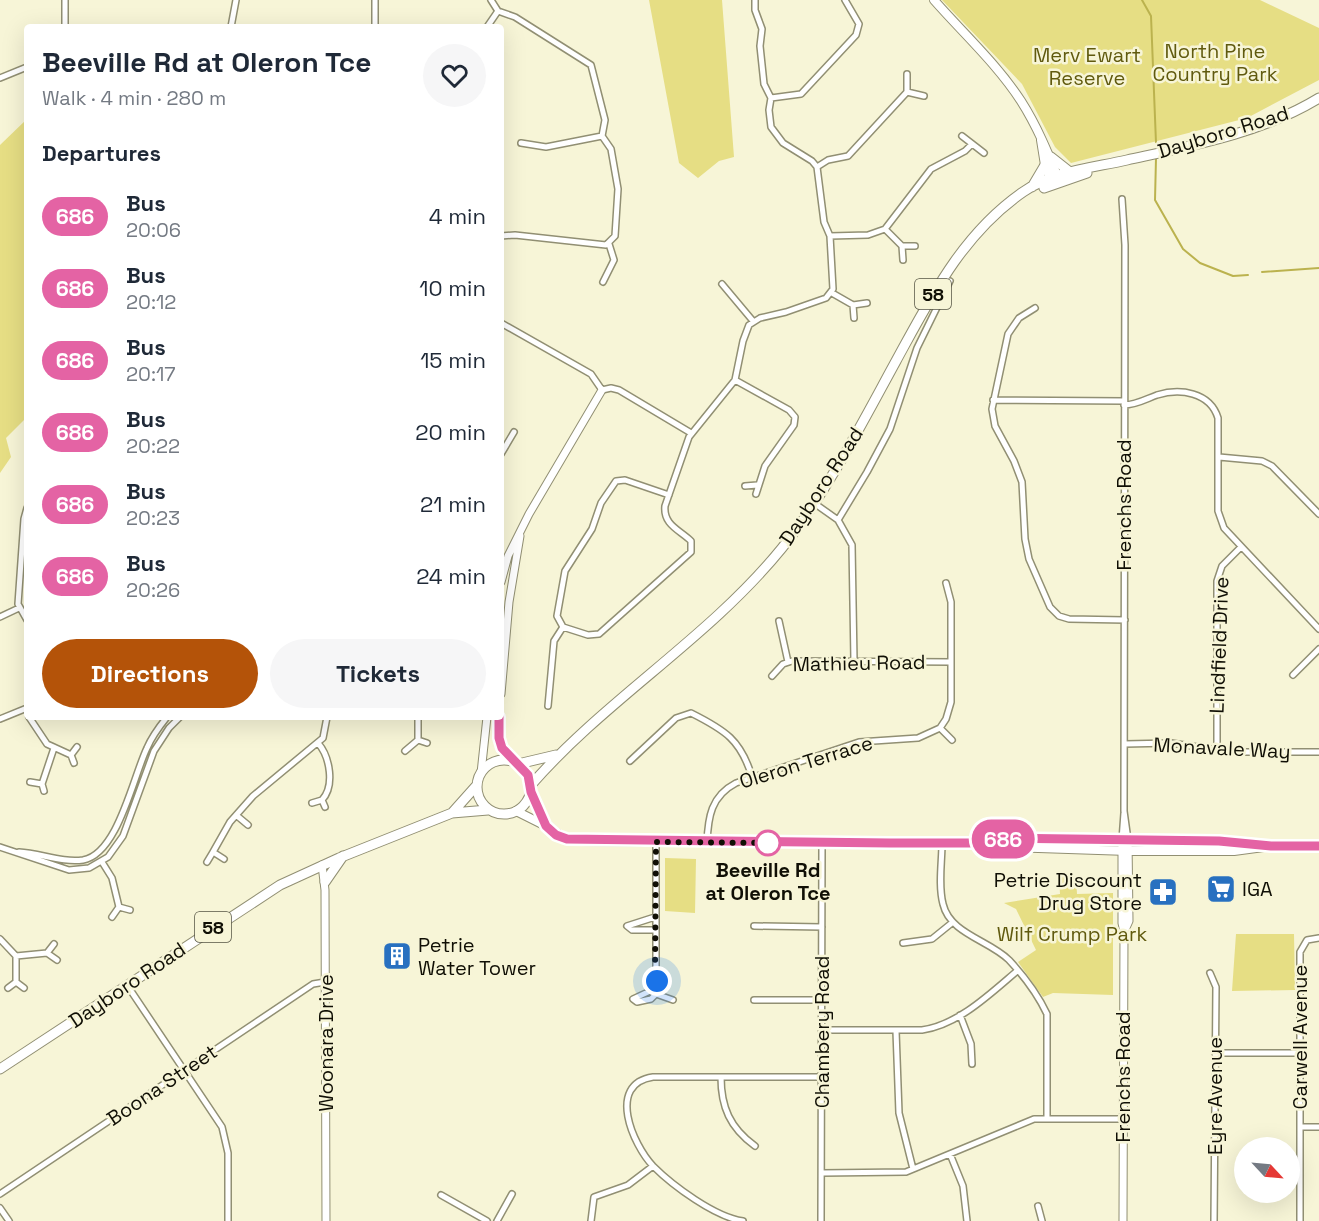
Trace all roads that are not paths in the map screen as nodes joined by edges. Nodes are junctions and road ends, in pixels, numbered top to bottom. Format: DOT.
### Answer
graph roads {
  1 [pos="65,0"];
  2 [pos="236,0"];
  3 [pos="375,0"];
  4 [pos="490,0"];
  5 [pos="754,0"];
  6 [pos="845,0"];
  7 [pos="934,0"];
  8 [pos="498,11"];
  9 [pos="65,24"];
  10 [pos="232,24"];
  11 [pos="375,24"];
  12 [pos="489,24"];
  13 [pos="24,68"];
  14 [pos="907,74"];
  15 [pos="0,78"];
  16 [pos="907,92"];
  17 [pos="924,96"];
  18 [pos="771,98"];
  19 [pos="1319,98"];
  20 [pos="602,136"];
  21 [pos="962,136"];
  22 [pos="521,143"];
  23 [pos="972,144"];
  24 [pos="984,153"];
  25 [pos="1048,161"];
  26 [pos="1124,161"];
  27 [pos="817,166"];
  28 [pos="1070,172"];
  29 [pos="1055,181"];
  30 [pos="1032,187"];
  31 [pos="1122,199"];
  32 [pos="1011,203"];
  33 [pos="885,228"];
  34 [pos="504,236"];
  35 [pos="830,236"];
  36 [pos="609,244"];
  37 [pos="902,246"];
  38 [pos="915,246"];
  39 [pos="903,260"];
  40 [pos="950,281"];
  41 [pos="603,282"];
  42 [pos="722,284"];
  43 [pos="832,293"];
  44 [pos="867,303"];
  45 [pos="853,305"];
  46 [pos="1035,308"];
  47 [pos="854,318"];
  48 [pos="753,321"];
  49 [pos="504,325"];
  50 [pos="735,380"];
  51 [pos="602,390"];
  52 [pos="993,400"];
  53 [pos="1124,403"];
  54 [pos="514,432"];
  55 [pos="691,433"];
  56 [pos="504,449"];
  57 [pos="1219,457"];
  58 [pos="757,485"];
  59 [pos="745,486"];
  60 [pos="756,494"];
  61 [pos="669,495"];
  62 [pos="814,503"];
  63 [pos="1319,514"];
  64 [pos="838,520"];
  65 [pos="520,533"];
  66 [pos="24,535"];
  67 [pos="1240,548"];
  68 [pos="504,571"];
  69 [pos="946,583"];
  70 [pos="19,608"];
  71 [pos="24,616"];
  72 [pos="0,617"];
  73 [pos="1125,620"];
  74 [pos="779,621"];
  75 [pos="504,624"];
  76 [pos="563,627"];
  77 [pos="1319,629"];
  78 [pos="1319,649"];
  79 [pos="854,661"];
  80 [pos="788,662"];
  81 [pos="951,662"];
  82 [pos="1293,675"];
  83 [pos="772,676"];
  84 [pos="548,706"];
  85 [pos="24,713"];
  86 [pos="0,719"];
  87 [pos="31,720"];
  88 [pos="165,720"];
  89 [pos="177,720"];
  90 [pos="327,720"];
  91 [pos="418,720"];
  92 [pos="487,720"];
  93 [pos="499,720"];
  94 [pos="940,728"];
  95 [pos="418,740"];
  96 [pos="951,740"];
  97 [pos="427,742"];
  98 [pos="318,743"];
  99 [pos="1125,744"];
  100 [pos="77,747"];
  101 [pos="54,748"];
  102 [pos="1217,750"];
  103 [pos="405,751"];
  104 [pos="1319,752"];
  105 [pos="71,755"];
  106 [pos="556,755"];
  107 [pos="630,760"];
  108 [pos="74,763"];
  109 [pos="515,763"];
  110 [pos="481,773"];
  111 [pos="752,777"];
  112 [pos="30,782"];
  113 [pos="42,784"];
  114 [pos="477,785"];
  115 [pos="531,788"];
  116 [pos="44,791"];
  117 [pos="322,800"];
  118 [pos="312,803"];
  119 [pos="325,807"];
  120 [pos="489,810"];
  121 [pos="516,812"];
  122 [pos="452,813"];
  123 [pos="236,815"];
  124 [pos="248,825"];
  125 [pos="546,826"];
  126 [pos="1125,840"];
  127 [pos="656,842"];
  128 [pos="707,843"];
  129 [pos="822,843"];
  130 [pos="942,843"];
  131 [pos="986,843"];
  132 [pos="1271,846"];
  133 [pos="1319,846"];
  134 [pos="0,848"];
  135 [pos="1125,851"];
  136 [pos="16,852"];
  137 [pos="213,852"];
  138 [pos="343,856"];
  139 [pos="224,859"];
  140 [pos="102,862"];
  141 [pos="207,862"];
  142 [pos="322,865"];
  143 [pos="302,875"];
  144 [pos="325,884"];
  145 [pos="119,907"];
  146 [pos="130,910"];
  147 [pos="112,917"];
  148 [pos="655,917"];
  149 [pos="953,922"];
  150 [pos="754,926"];
  151 [pos="822,927"];
  152 [pos="655,930"];
  153 [pos="1319,938"];
  154 [pos="0,939"];
  155 [pos="903,943"];
  156 [pos="54,944"];
  157 [pos="48,953"];
  158 [pos="16,956"];
  159 [pos="57,960"];
  160 [pos="1017,971"];
  161 [pos="1210,973"];
  162 [pos="655,976"];
  163 [pos="16,982"];
  164 [pos="325,982"];
  165 [pos="127,985"];
  166 [pos="8,988"];
  167 [pos="24,988"];
  168 [pos="656,994"];
  169 [pos="673,1000"];
  170 [pos="753,1000"];
  171 [pos="822,1000"];
  172 [pos="960,1015"];
  173 [pos="823,1030"];
  174 [pos="896,1031"];
  175 [pos="1215,1053"];
  176 [pos="1301,1053"];
  177 [pos="972,1064"];
  178 [pos="0,1069"];
  179 [pos="184,1070"];
  180 [pos="721,1077"];
  181 [pos="822,1077"];
  182 [pos="1047,1118"];
  183 [pos="1123,1119"];
  184 [pos="1300,1127"];
  185 [pos="1319,1127"];
  186 [pos="755,1146"];
  187 [pos="950,1154"];
  188 [pos="653,1166"];
  189 [pos="913,1169"];
  190 [pos="822,1173"];
  191 [pos="0,1194"];
  192 [pos="512,1194"];
  193 [pos="441,1195"];
  194 [pos="1038,1206"];
  195 [pos="0,1208"];
  196 [pos="9,1221"];
  197 [pos="228,1221"];
  198 [pos="326,1221"];
  199 [pos="487,1221"];
  200 [pos="497,1221"];
  201 [pos="591,1221"];
  202 [pos="742,1221"];
  203 [pos="821,1221"];
  204 [pos="967,1221"];
  205 [pos="1042,1221"];
  206 [pos="1123,1221"];
  207 [pos="1214,1221"];
  208 [pos="1300,1221"];
  1 -- 9 [label="street"];
  2 -- 10 [label="street"];
  3 -- 11 [label="street"];
  4 -- 8 [label="street"];
  5 -- 18 [label="street"];
  6 -- 18 [label="street"];
  7 -- 25 [label="main road"];
  8 -- 12 [label="street"];
  8 -- 20 [label="street"];
  13 -- 15 [label="street"];
  14 -- 16 [label="street"];
  16 -- 17 [label="street"];
  16 -- 27 [label="street"];
  18 -- 27 [label="street"];
  19 -- 26 [label="main road, Dayboro Road / 58"];
  20 -- 22 [label="street"];
  20 -- 36 [label="street"];
  21 -- 23 [label="street"];
  23 -- 24 [label="street"];
  23 -- 33 [label="street"];
  25 -- 28 [label="main road"];
  25 -- 29 [label="main road"];
  25 -- 30 [label="main road"];
  26 -- 28 [label="main road, Dayboro Road / 58"];
  26 -- 29 [label="main road, Dayboro Road / 58"];
  27 -- 35 [label="street"];
  28 -- 29 [label="main road, Dayboro Road / 58"];
  29 -- 30 [label="main road, Dayboro Road / 58"];
  29 -- 32 [label="main road, Dayboro Road / 58"];
  30 -- 32 [label="main road, Dayboro Road / 58"];
  31 -- 53 [label="street, Frenchs Road"];
  32 -- 62 [label="main road, Dayboro Road / 58"];
  33 -- 35 [label="street"];
  33 -- 37 [label="street"];
  34 -- 36 [label="street"];
  35 -- 43 [label="street"];
  36 -- 41 [label="street"];
  37 -- 38 [label="street"];
  37 -- 39 [label="street"];
  40 -- 64 [label="street, Dayboro Road"];
  42 -- 48 [label="street"];
  43 -- 45 [label="street"];
  43 -- 48 [label="street"];
  44 -- 45 [label="street"];
  45 -- 47 [label="street"];
  46 -- 52 [label="street"];
  48 -- 50 [label="street"];
  49 -- 51 [label="street"];
  50 -- 55 [label="street"];
  50 -- 58 [label="street"];
  51 -- 55 [label="street"];
  51 -- 65 [label="street"];
  52 -- 53 [label="street"];
  52 -- 73 [label="street"];
  53 -- 57 [label="street"];
  53 -- 73 [label="street, Frenchs Road"];
  54 -- 56 [label="street"];
  55 -- 61 [label="street"];
  57 -- 63 [label="street"];
  57 -- 67 [label="street"];
  58 -- 59 [label="street"];
  58 -- 60 [label="street"];
  61 -- 76 [label="street"];
  61 -- 76 [label="street"];
  62 -- 64 [label="street"];
  62 -- 106 [label="main road, Dayboro Road / 58"];
  64 -- 79 [label="street"];
  65 -- 68 [label="street"];
  65 -- 75 [label="street"];
  66 -- 70 [label="street"];
  67 -- 77 [label="street"];
  67 -- 102 [label="street, Lindfield Drive"];
  69 -- 81 [label="street"];
  70 -- 71 [label="street"];
  70 -- 72 [label="street"];
  73 -- 99 [label="street, Frenchs Road"];
  74 -- 80 [label="street"];
  76 -- 84 [label="street"];
  78 -- 82 [label="street"];
  79 -- 80 [label="street, Mathieu Road"];
  79 -- 81 [label="street, Mathieu Road"];
  80 -- 83 [label="street, Mathieu Road"];
  81 -- 94 [label="street"];
  85 -- 86 [label="street"];
  87 -- 101 [label="street"];
  88 -- 136 [label="street"];
  89 -- 140 [label="street"];
  90 -- 98 [label="street"];
  91 -- 95 [label="street"];
  92 -- 110 [label="street"];
  93 -- 109 [label="street"];
  94 -- 96 [label="street"];
  94 -- 111 [label="street, Oleron Terrace"];
  95 -- 97 [label="street"];
  95 -- 103 [label="street"];
  98 -- 117 [label="street"];
  98 -- 123 [label="street"];
  99 -- 102 [label="street, Monavale Way"];
  99 -- 126 [label="street, Frenchs Road"];
  100 -- 105 [label="street"];
  101 -- 105 [label="street"];
  101 -- 113 [label="street"];
  102 -- 104 [label="street, Monavale Way"];
  105 -- 108 [label="street"];
  106 -- 109 [label="main road, Dayboro Road / 58"];
  106 -- 115 [label="main road, Dayboro Road / 58"];
  107 -- 111 [label="street"];
  109 -- 110 [label="main road, 58"];
  109 -- 115 [label="main road"];
  110 -- 114 [label="main road, 58"];
  111 -- 128 [label="street, Oleron Terrace"];
  112 -- 113 [label="street"];
  113 -- 116 [label="street"];
  114 -- 120 [label="main road"];
  114 -- 122 [label="main road, Dayboro Road / 58"];
  115 -- 121 [label="main road, 58"];
  115 -- 125 [label="main road"];
  117 -- 118 [label="street"];
  117 -- 119 [label="street"];
  120 -- 121 [label="main road, 58"];
  120 -- 122 [label="main road, Dayboro Road / 58"];
  121 -- 125 [label="main road"];
  122 -- 138 [label="main road, Dayboro Road / 58"];
  123 -- 124 [label="street"];
  123 -- 137 [label="street"];
  125 -- 127 [label="main road"];
  126 -- 131 [label="main road"];
  126 -- 132 [label="main road"];
  126 -- 135 [label="street, Frenchs Road"];
  127 -- 128 [label="main road"];
  127 -- 148 [label="street"];
  128 -- 129 [label="main road"];
  129 -- 130 [label="main road"];
  129 -- 151 [label="street, Chambery Road"];
  130 -- 131 [label="main road"];
  130 -- 149 [label="street"];
  131 -- 135 [label="main road"];
  132 -- 133 [label="main road"];
  132 -- 135 [label="main road"];
  134 -- 136 [label="street"];
  135 -- 183 [label="street, Frenchs Road"];
  136 -- 140 [label="street"];
  137 -- 139 [label="street"];
  137 -- 141 [label="street"];
  138 -- 142 [label="main road, Dayboro Road / 58"];
  138 -- 144 [label="main road"];
  140 -- 145 [label="street"];
  142 -- 143 [label="main road, Dayboro Road / 58"];
  142 -- 144 [label="street, Woonara Drive"];
  143 -- 144 [label="main road"];
  143 -- 165 [label="main road, Dayboro Road / 58"];
  144 -- 164 [label="street, Woonara Drive"];
  145 -- 146 [label="street"];
  145 -- 147 [label="street"];
  148 -- 152 [label="street"];
  148 -- 152 [label="street"];
  149 -- 155 [label="street"];
  149 -- 160 [label="street"];
  150 -- 151 [label="street"];
  151 -- 171 [label="street, Chambery Road"];
  152 -- 162 [label="street"];
  153 -- 176 [label="street, Carwell Avenue"];
  154 -- 158 [label="street"];
  156 -- 157 [label="street"];
  157 -- 158 [label="street"];
  157 -- 159 [label="street"];
  158 -- 163 [label="street"];
  160 -- 172 [label="street"];
  160 -- 182 [label="street"];
  161 -- 175 [label="street, Eyre Avenue"];
  162 -- 168 [label="street"];
  162 -- 168 [label="street"];
  163 -- 166 [label="street"];
  163 -- 167 [label="street"];
  164 -- 179 [label="street, Boona Street"];
  164 -- 198 [label="street, Woonara Drive"];
  165 -- 178 [label="main road, Dayboro Road / 58"];
  165 -- 179 [label="street"];
  168 -- 169 [label="street"];
  170 -- 171 [label="street"];
  171 -- 173 [label="street, Chambery Road"];
  172 -- 174 [label="street"];
  172 -- 177 [label="street"];
  173 -- 174 [label="street"];
  173 -- 181 [label="street, Chambery Road"];
  174 -- 189 [label="street"];
  175 -- 176 [label="street"];
  175 -- 207 [label="street, Eyre Avenue"];
  176 -- 184 [label="street, Carwell Avenue"];
  179 -- 191 [label="street, Boona Street"];
  179 -- 197 [label="street"];
  180 -- 181 [label="street"];
  180 -- 186 [label="street"];
  180 -- 188 [label="street"];
  181 -- 190 [label="street, Chambery Road"];
  182 -- 183 [label="street"];
  182 -- 187 [label="street"];
  183 -- 206 [label="street, Frenchs Road"];
  184 -- 185 [label="street"];
  184 -- 208 [label="street, Carwell Avenue"];
  187 -- 189 [label="street"];
  187 -- 204 [label="street"];
  188 -- 201 [label="street"];
  188 -- 202 [label="street"];
  189 -- 190 [label="street"];
  190 -- 203 [label="street, Chambery Road"];
  192 -- 200 [label="street"];
  193 -- 199 [label="street"];
  194 -- 205 [label="street"];
  195 -- 196 [label="street"];
}
